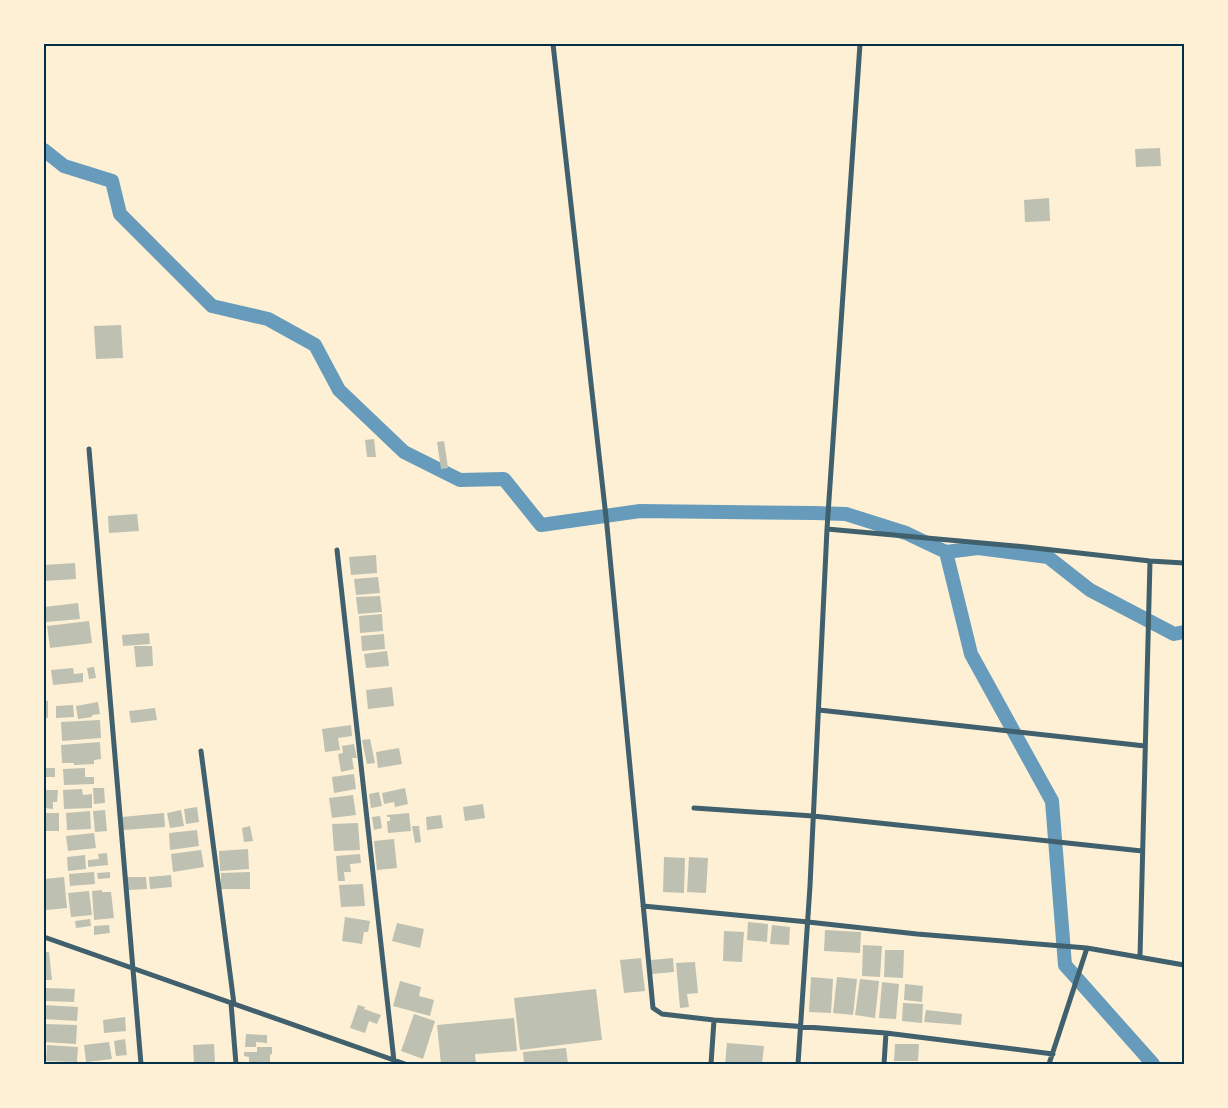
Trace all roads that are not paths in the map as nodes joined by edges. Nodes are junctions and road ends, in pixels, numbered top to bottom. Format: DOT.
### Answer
graph roads {
  1 [pos="553,44"];
  2 [pos="860,44"];
  3 [pos="89,450"];
  4 [pos="826,529"];
  5 [pos="338,550"];
  6 [pos="1149,561"];
  7 [pos="1185,563"];
  8 [pos="819,710"];
  9 [pos="1145,746"];
  10 [pos="201,751"];
  11 [pos="694,808"];
  12 [pos="813,816"];
  13 [pos="1142,851"];
  14 [pos="643,906"];
  15 [pos="808,922"];
  16 [pos="44,937"];
  17 [pos="1087,948"];
  18 [pos="1140,957"];
  19 [pos="1185,965"];
  20 [pos="133,968"];
  21 [pos="233,1003"];
  22 [pos="714,1020"];
  23 [pos="800,1026"];
  24 [pos="886,1033"];
  25 [pos="1053,1054"];
  26 [pos="394,1061"];
  27 [pos="141,1065"];
  28 [pos="236,1065"];
  29 [pos="405,1065"];
  30 [pos="711,1065"];
  31 [pos="798,1065"];
  32 [pos="884,1065"];
  33 [pos="1049,1065"];
  1 -- 14 [label="street"];
  2 -- 4 [label="street"];
  3 -- 20 [label="street"];
  4 -- 6 [label="street"];
  4 -- 8 [label="street"];
  5 -- 26 [label="street"];
  6 -- 7 [label="street"];
  6 -- 9 [label="street"];
  8 -- 9 [label="street"];
  8 -- 12 [label="street"];
  9 -- 13 [label="street"];
  10 -- 21 [label="street"];
  11 -- 12 [label="street"];
  12 -- 13 [label="street"];
  12 -- 15 [label="street"];
  13 -- 18 [label="street"];
  14 -- 15 [label="street"];
  14 -- 22 [label="street"];
  15 -- 17 [label="street"];
  15 -- 23 [label="street"];
  16 -- 20 [label="street"];
  17 -- 18 [label="street"];
  17 -- 25 [label="street"];
  18 -- 19 [label="street"];
  20 -- 21 [label="street"];
  20 -- 27 [label="street"];
  21 -- 26 [label="street"];
  21 -- 28 [label="street"];
  22 -- 23 [label="street"];
  22 -- 30 [label="street"];
  23 -- 24 [label="street"];
  23 -- 31 [label="street"];
  24 -- 25 [label="street"];
  24 -- 32 [label="street"];
  25 -- 33 [label="street"];
  26 -- 29 [label="street"];
}
